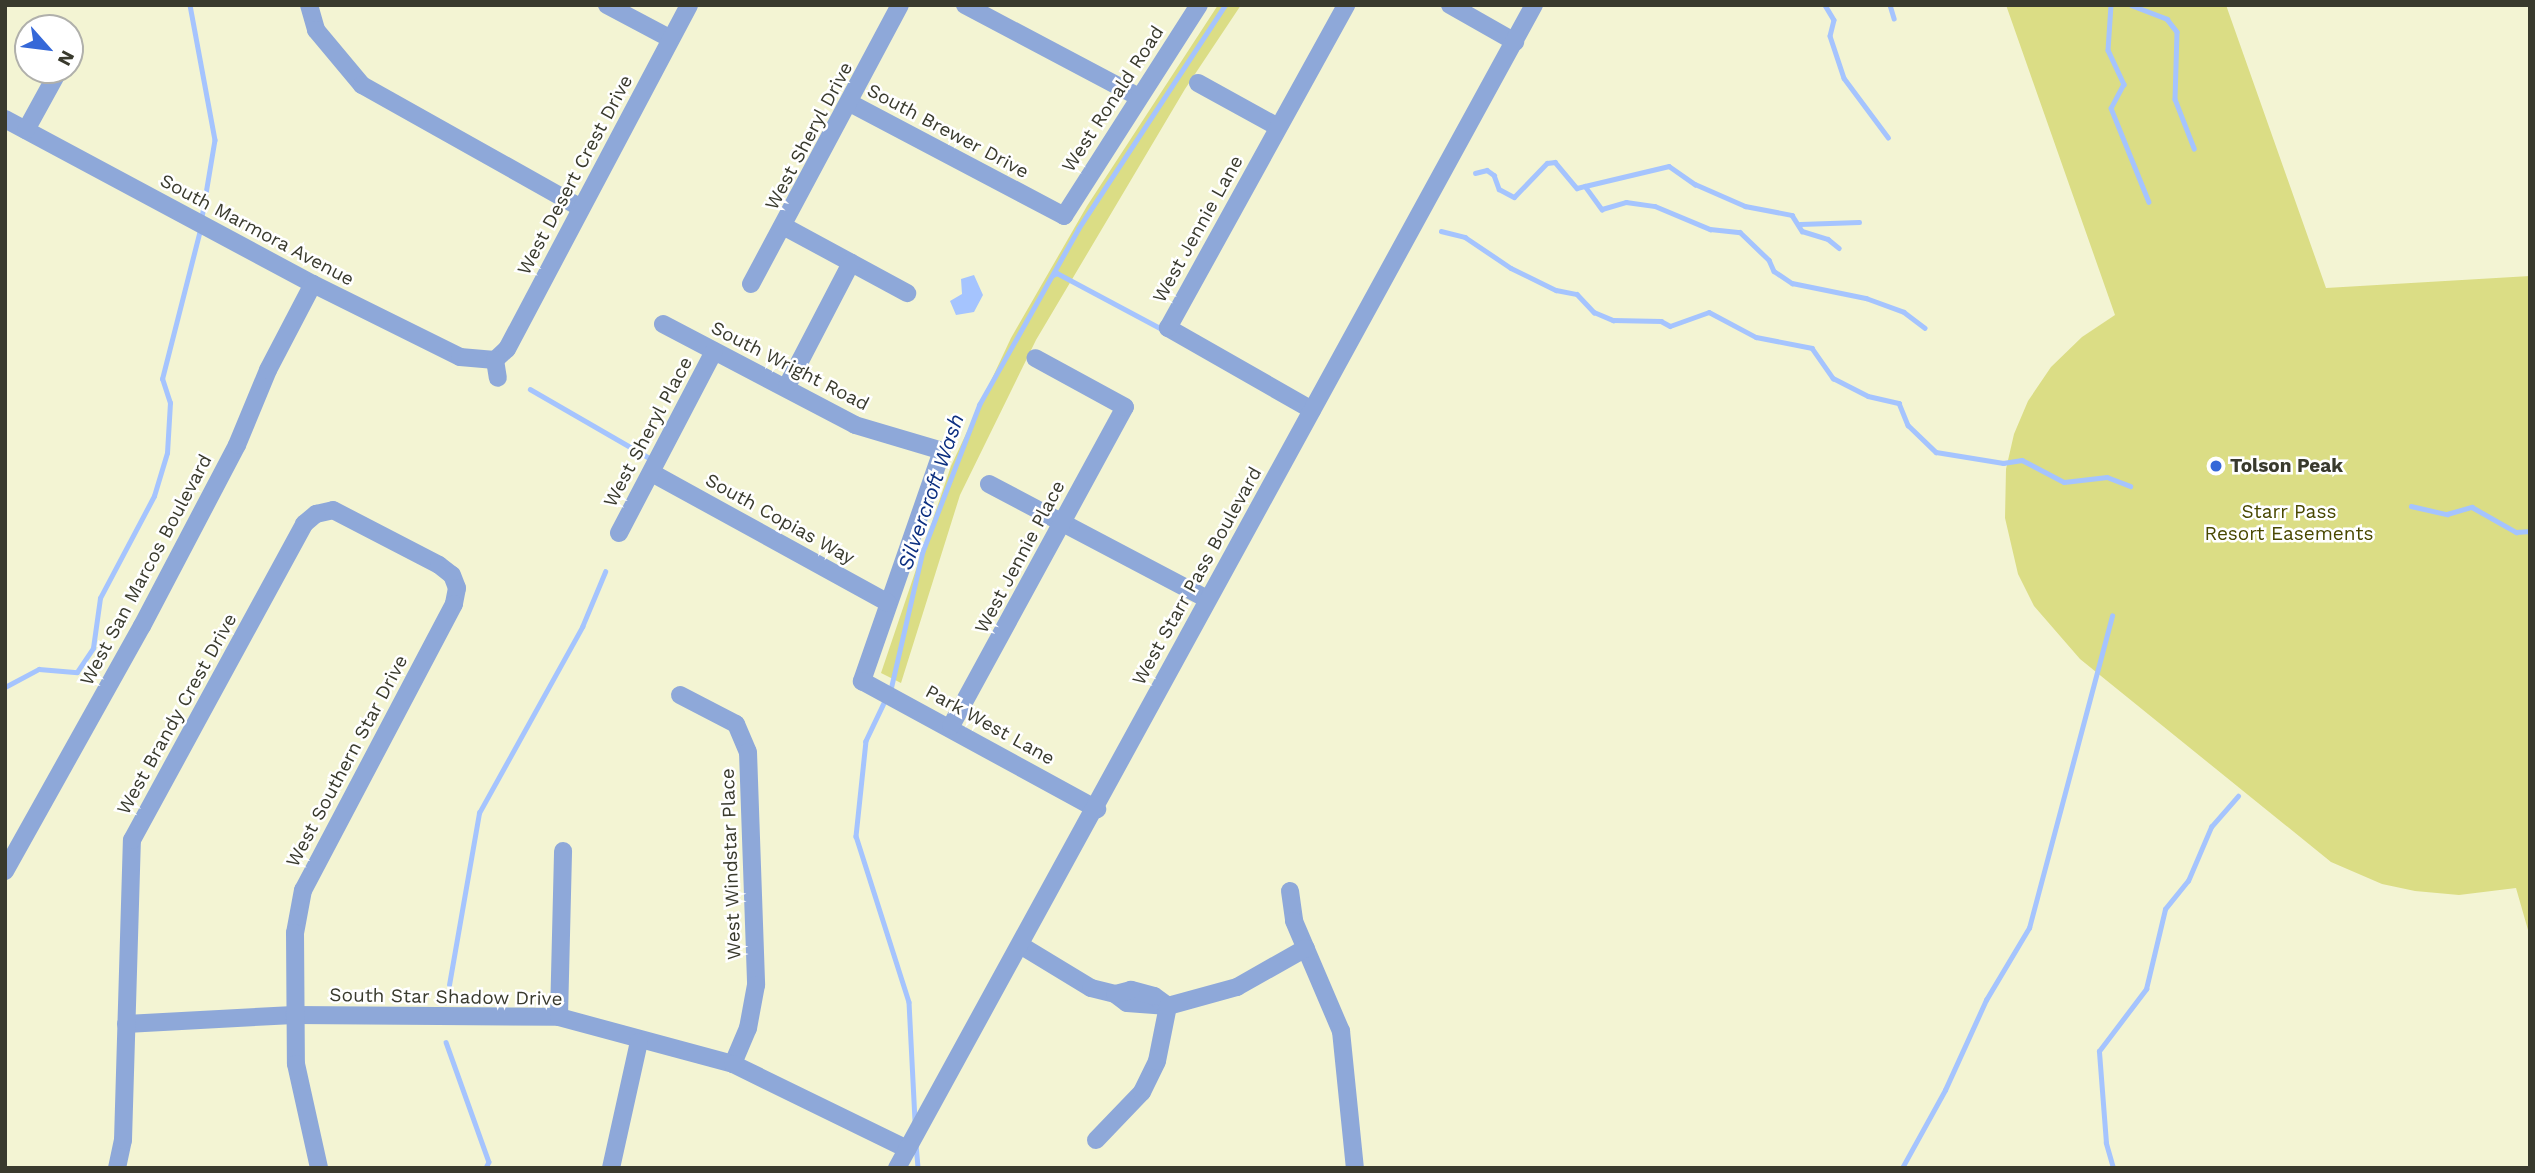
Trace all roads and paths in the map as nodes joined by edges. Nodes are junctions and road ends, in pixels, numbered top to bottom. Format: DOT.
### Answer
graph roads {
  1 [pos="309,5"];
  2 [pos="607,5"];
  3 [pos="690,5"];
  4 [pos="900,5"];
  5 [pos="965,5"];
  6 [pos="1199,5"];
  7 [pos="1346,5"];
  8 [pos="1450,5"];
  9 [pos="1534,5"];
  10 [pos="671,39"];
  11 [pos="1515,42"];
  12 [pos="1198,83"];
  13 [pos="51,84"];
  14 [pos="1137,96"];
  15 [pos="850,103"];
  16 [pos="5,119"];
  17 [pos="1278,127"];
  18 [pos="26,130"];
  19 [pos="581,208"];
  20 [pos="1064,216"];
  21 [pos="785,227"];
  22 [pos="851,263"];
  23 [pos="313,284"];
  24 [pos="751,284"];
  25 [pos="907,293"];
  26 [pos="663,324"];
  27 [pos="714,351"];
  28 [pos="1035,358"];
  29 [pos="497,369"];
  30 [pos="787,386"];
  31 [pos="1312,410"];
  32 [pos="652,472"];
  33 [pos="989,484"];
  34 [pos="321,504"];
  35 [pos="1062,524"];
  36 [pos="619,533"];
  37 [pos="1207,599"];
  38 [pos="888,603"];
  39 [pos="680,695"];
  40 [pos="951,726"];
  41 [pos="1097,809"];
  42 [pos="563,851"];
  43 [pos="5,871"];
  44 [pos="1290,891"];
  45 [pos="1020,945"];
  46 [pos="1306,948"];
  47 [pos="1168,1006"];
  48 [pos="294,1015"];
  49 [pos="559,1017"];
  50 [pos="126,1024"];
  51 [pos="639,1042"];
  52 [pos="733,1064"];
  53 [pos="1096,1140"];
  54 [pos="907,1149"];
  55 [pos="117,1168"];
  56 [pos="320,1168"];
  57 [pos="611,1168"];
  58 [pos="897,1168"];
  59 [pos="1355,1168"];
  1 -- 19 [label="street"];
  2 -- 10 [label="street"];
  3 -- 10 [label="street, West Desert Crest Drive"];
  4 -- 15 [label="street, West Sheryl Drive"];
  5 -- 14 [label="street"];
  6 -- 14 [label="street, West Ronald Road"];
  7 -- 17 [label="street, West Jennie Lane"];
  8 -- 11 [label="street"];
  9 -- 11 [label="street, West Starr Pass Boulevard"];
  10 -- 19 [label="street, West Desert Crest Drive"];
  11 -- 31 [label="street, West Starr Pass Boulevard"];
  12 -- 17 [label="street"];
  13 -- 18 [label="street"];
  14 -- 20 [label="street, West Ronald Road"];
  15 -- 20 [label="street, South Brewer Drive"];
  15 -- 21 [label="street, West Sheryl Drive"];
  16 -- 18 [label="street, South Marmora Avenue"];
  17 -- 31 [label="street, West Jennie Lane"];
  18 -- 23 [label="street, South Marmora Avenue"];
  19 -- 29 [label="street, West Desert Crest Drive"];
  21 -- 22 [label="street"];
  21 -- 24 [label="street, West Sheryl Drive"];
  22 -- 25 [label="street"];
  22 -- 30 [label="street"];
  23 -- 29 [label="street, South Marmora Avenue"];
  23 -- 43 [label="street, West San Marcos Boulevard"];
  26 -- 27 [label="street, South Wright Road"];
  27 -- 30 [label="street, South Wright Road"];
  27 -- 32 [label="street, West Sheryl Place"];
  28 -- 35 [label="street, West Jennie Place"];
  30 -- 38 [label="street, South Wright Road"];
  31 -- 37 [label="street, West Starr Pass Boulevard"];
  32 -- 36 [label="street, West Sheryl Place"];
  32 -- 38 [label="street, South Copias Way"];
  33 -- 35 [label="street"];
  34 -- 48 [label="street, West Southern Star Drive"];
  34 -- 50 [label="street, West Brandy Crest Drive"];
  35 -- 37 [label="street"];
  35 -- 40 [label="street, West Jennie Place"];
  37 -- 41 [label="street, West Starr Pass Boulevard"];
  38 -- 40 [label="street, Park West Lane"];
  39 -- 52 [label="street, West Windstar Place"];
  40 -- 41 [label="street, Park West Lane"];
  41 -- 45 [label="street, West Starr Pass Boulevard"];
  42 -- 49 [label="street"];
  44 -- 46 [label="street"];
  45 -- 47 [label="street"];
  45 -- 54 [label="street, West Starr Pass Boulevard"];
  46 -- 47 [label="street"];
  46 -- 59 [label="street"];
  47 -- 53 [label="street"];
  48 -- 49 [label="street, South Star Shadow Drive"];
  48 -- 50 [label="street, South Star Shadow Drive"];
  48 -- 56 [label="street, West Southern Star Drive"];
  49 -- 51 [label="street, South Star Shadow Drive"];
  50 -- 55 [label="street, West Brandy Crest Drive"];
  51 -- 52 [label="street, South Star Shadow Drive"];
  51 -- 57 [label="street"];
  52 -- 54 [label="street, South Star Shadow Drive"];
  54 -- 58 [label="street, West Starr Pass Boulevard"];
}
